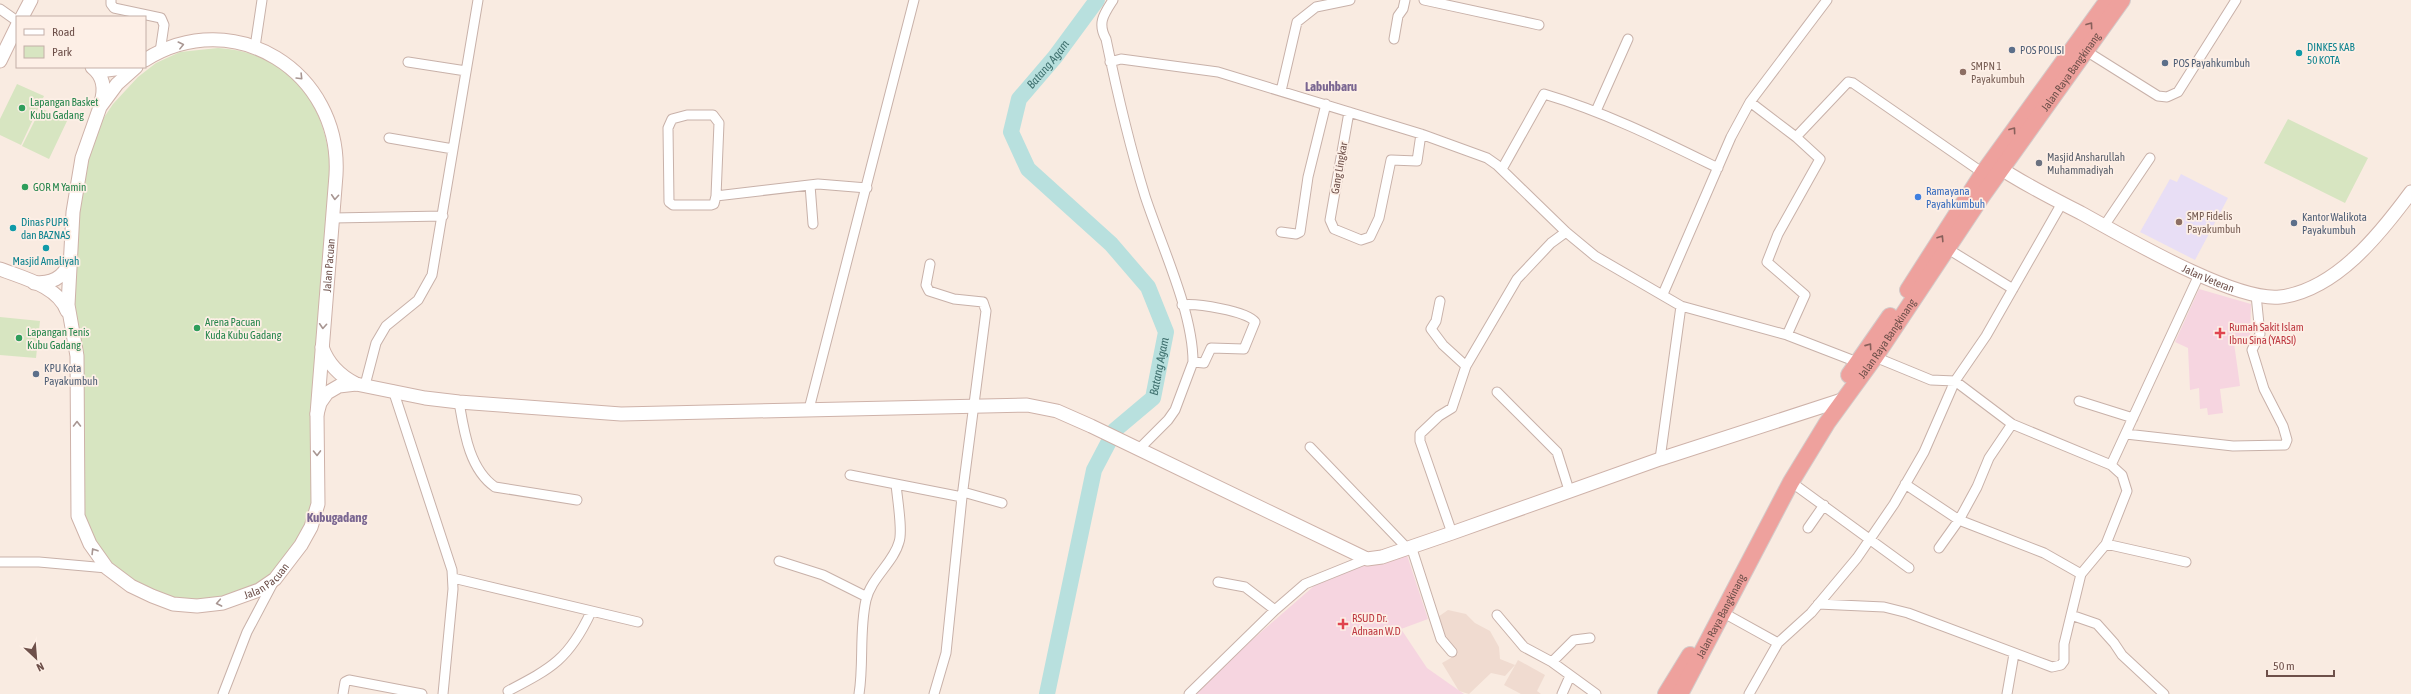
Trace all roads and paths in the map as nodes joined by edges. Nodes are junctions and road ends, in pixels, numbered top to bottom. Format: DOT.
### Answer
graph roads {
  1 [pos="31,0"];
  2 [pos="111,0"];
  3 [pos="262,0"];
  4 [pos="478,0"];
  5 [pos="914,0"];
  6 [pos="1113,0"];
  7 [pos="1350,0"];
  8 [pos="1405,0"];
  9 [pos="1424,0"];
  10 [pos="1827,0"];
  11 [pos="2108,0"];
  12 [pos="2122,0"];
  13 [pos="2236,0"];
  14 [pos="1326,2"];
  15 [pos="0,9"];
  16 [pos="23,16"];
  17 [pos="1539,25"];
  18 [pos="16,28"];
  19 [pos="1394,39"];
  20 [pos="1628,39"];
  21 [pos="256,47"];
  22 [pos="2080,48"];
  23 [pos="160,52"];
  24 [pos="146,59"];
  25 [pos="1114,60"];
  26 [pos="0,61"];
  27 [pos="408,62"];
  28 [pos="94,68"];
  29 [pos="98,68"];
  30 [pos="123,68"];
  31 [pos="135,68"];
  32 [pos="466,71"];
  33 [pos="1280,90"];
  34 [pos="1750,102"];
  35 [pos="1326,104"];
  36 [pos="100,107"];
  37 [pos="1596,111"];
  38 [pos="1349,112"];
  39 [pos="1421,134"];
  40 [pos="1796,137"];
  41 [pos="389,138"];
  42 [pos="453,149"];
  43 [pos="2150,158"];
  44 [pos="1718,168"];
  45 [pos="1992,168"];
  46 [pos="1502,169"];
  47 [pos="810,185"];
  48 [pos="867,188"];
  49 [pos="2411,192"];
  50 [pos="716,196"];
  51 [pos="2062,203"];
  52 [pos="443,216"];
  53 [pos="333,218"];
  54 [pos="813,224"];
  55 [pos="2104,226"];
  56 [pos="1281,232"];
  57 [pos="1566,232"];
  58 [pos="1948,249"];
  59 [pos="69,263"];
  60 [pos="930,264"];
  61 [pos="0,268"];
  62 [pos="2199,275"];
  63 [pos="34,283"];
  64 [pos="2013,289"];
  65 [pos="1913,292"];
  66 [pos="1663,294"];
  67 [pos="2256,295"];
  68 [pos="1440,300"];
  69 [pos="1186,304"];
  70 [pos="1681,306"];
  71 [pos="70,322"];
  72 [pos="1787,336"];
  73 [pos="322,347"];
  74 [pos="1875,357"];
  75 [pos="1196,362"];
  76 [pos="1858,362"];
  77 [pos="1466,366"];
  78 [pos="1955,380"];
  79 [pos="361,384"];
  80 [pos="393,390"];
  81 [pos="1497,392"];
  82 [pos="2080,401"];
  83 [pos="459,402"];
  84 [pos="1836,402"];
  85 [pos="975,405"];
  86 [pos="810,409"];
  87 [pos="317,414"];
  88 [pos="2133,418"];
  89 [pos="2012,424"];
  90 [pos="2126,434"];
  91 [pos="1138,447"];
  92 [pos="1310,447"];
  93 [pos="1660,459"];
  94 [pos="2111,465"];
  95 [pos="850,475"];
  96 [pos="1791,482"];
  97 [pos="896,484"];
  98 [pos="1905,484"];
  99 [pos="1568,490"];
  100 [pos="962,494"];
  101 [pos="577,500"];
  102 [pos="1002,503"];
  103 [pos="1824,505"];
  104 [pos="1960,520"];
  105 [pos="1808,528"];
  106 [pos="1452,533"];
  107 [pos="1870,539"];
  108 [pos="2106,544"];
  109 [pos="1409,547"];
  110 [pos="1939,548"];
  111 [pos="1367,559"];
  112 [pos="779,561"];
  113 [pos="0,562"];
  114 [pos="2186,562"];
  115 [pos="107,568"];
  116 [pos="1909,568"];
  117 [pos="2081,574"];
  118 [pos="453,578"];
  119 [pos="275,579"];
  120 [pos="1218,582"];
  121 [pos="867,597"];
  122 [pos="1818,604"];
  123 [pos="1275,610"];
  124 [pos="591,612"];
  125 [pos="1722,612"];
  126 [pos="1497,615"];
  127 [pos="2071,615"];
  128 [pos="638,622"];
  129 [pos="1590,638"];
  130 [pos="1705,639"];
  131 [pos="1778,644"];
  132 [pos="1452,652"];
  133 [pos="2014,654"];
  134 [pos="1552,662"];
  135 [pos="1570,676"];
  136 [pos="508,691"];
  137 [pos="222,694"];
  138 [pos="343,694"];
  139 [pos="422,694"];
  140 [pos="443,694"];
  141 [pos="859,694"];
  142 [pos="934,694"];
  143 [pos="1189,694"];
  144 [pos="1562,694"];
  145 [pos="1596,694"];
  146 [pos="1666,694"];
  147 [pos="1680,694"];
  148 [pos="1749,694"];
  149 [pos="2007,694"];
  150 [pos="2164,694"];
  1 -- 16 [label="street"];
  2 -- 23 [label="street"];
  3 -- 21 [label="street"];
  4 -- 32 [label="street"];
  5 -- 48 [label="street"];
  6 -- 25 [label="street"];
  7 -- 14 [label="street"];
  8 -- 19 [label="street"];
  9 -- 17 [label="street"];
  10 -- 34 [label="street"];
  22 -- 11 [label="highway, Jalan Raya Bangkinang, one-way"];
  12 -- 22 [label="highway, Jalan Raya Bangkinang"];
  13 -- 22 [label="street"];
  14 -- 33 [label="street"];
  15 -- 18 [label="street"];
  18 -- 26 [label="street"];
  20 -- 37 [label="street"];
  23 -- 21 [label="street, Jalan Pacuan, one-way"];
  21 -- 53 [label="street, Jalan Pacuan, one-way"];
  22 -- 45 [label="highway, Jalan Raya Bangkinang"];
  23 -- 24 [label="street, Jalan Pacuan"];
  25 -- 33 [label="street"];
  25 -- 69 [label="street"];
  27 -- 32 [label="street"];
  28 -- 36 [label="street"];
  29 -- 30 [label="street"];
  31 -- 36 [label="street, Jalan Pacuan"];
  32 -- 42 [label="street"];
  33 -- 35 [label="street"];
  34 -- 40 [label="street"];
  34 -- 44 [label="street"];
  35 -- 38 [label="street"];
  35 -- 56 [label="street"];
  36 -- 59 [label="street, Jalan Pacuan"];
  37 -- 44 [label="street"];
  37 -- 46 [label="street"];
  38 -- 39 [label="street"];
  38 -- 39 [label="street, Gang Lingkar"];
  39 -- 46 [label="street"];
  40 -- 45 [label="street"];
  40 -- 72 [label="street"];
  41 -- 42 [label="street"];
  42 -- 52 [label="street"];
  43 -- 55 [label="street"];
  44 -- 66 [label="street"];
  45 -- 51 [label="street, Jalan Veteran"];
  45 -- 58 [label="highway, Jalan Raya Bangkinang"];
  65 -- 45 [label="highway, Jalan Raya Bangkinang, one-way"];
  46 -- 57 [label="street"];
  47 -- 48 [label="street"];
  47 -- 50 [label="street"];
  47 -- 54 [label="street"];
  48 -- 86 [label="street"];
  49 -- 67 [label="street, Jalan Veteran"];
  50 -- 50 [label="street"];
  51 -- 55 [label="street, Jalan Veteran"];
  51 -- 64 [label="street"];
  52 -- 53 [label="street"];
  52 -- 79 [label="street"];
  53 -- 73 [label="street, Jalan Pacuan, one-way"];
  55 -- 62 [label="street, Jalan Veteran"];
  57 -- 66 [label="street"];
  57 -- 77 [label="street"];
  58 -- 64 [label="street"];
  58 -- 65 [label="highway, Jalan Raya Bangkinang"];
  59 -- 63 [label="street"];
  59 -- 71 [label="street, Jalan Pacuan"];
  60 -- 85 [label="street"];
  61 -- 63 [label="street"];
  62 -- 67 [label="street, Jalan Veteran"];
  62 -- 88 [label="street"];
  63 -- 71 [label="street"];
  64 -- 78 [label="street"];
  65 -- 74 [label="highway, Jalan Raya Bangkinang"];
  76 -- 65 [label="highway, Jalan Raya Bangkinang, one-way"];
  66 -- 70 [label="street"];
  67 -- 90 [label="street"];
  68 -- 77 [label="street"];
  69 -- 75 [label="street"];
  69 -- 75 [label="street"];
  70 -- 72 [label="street"];
  70 -- 93 [label="street"];
  115 -- 71 [label="street, Jalan Pacuan, one-way"];
  72 -- 76 [label="street"];
  73 -- 79 [label="street"];
  73 -- 87 [label="street, Jalan Pacuan"];
  74 -- 78 [label="street"];
  74 -- 84 [label="highway, Jalan Raya Bangkinang"];
  75 -- 91 [label="street"];
  76 -- 84 [label="highway, Jalan Raya Bangkinang"];
  77 -- 106 [label="street"];
  78 -- 89 [label="street"];
  78 -- 98 [label="street"];
  79 -- 80 [label="street"];
  79 -- 87 [label="street"];
  80 -- 83 [label="street"];
  80 -- 118 [label="street"];
  81 -- 99 [label="street"];
  82 -- 88 [label="street"];
  83 -- 86 [label="street"];
  83 -- 101 [label="street"];
  84 -- 93 [label="street"];
  84 -- 96 [label="highway, Jalan Raya Bangkinang"];
  84 -- 130 [label="highway, Jalan Raya Bangkinang"];
  85 -- 86 [label="street"];
  85 -- 91 [label="street"];
  85 -- 100 [label="street"];
  87 -- 119 [label="street, Jalan Pacuan, one-way"];
  88 -- 90 [label="street"];
  89 -- 94 [label="street"];
  89 -- 104 [label="street"];
  90 -- 94 [label="street"];
  91 -- 111 [label="street"];
  92 -- 109 [label="street"];
  93 -- 99 [label="street"];
  94 -- 108 [label="street"];
  95 -- 97 [label="street"];
  96 -- 103 [label="street"];
  96 -- 125 [label="highway, Jalan Raya Bangkinang"];
  97 -- 100 [label="street"];
  97 -- 121 [label="street"];
  98 -- 104 [label="street"];
  98 -- 107 [label="street"];
  99 -- 106 [label="street"];
  100 -- 102 [label="street"];
  100 -- 142 [label="street"];
  103 -- 105 [label="street"];
  103 -- 107 [label="street"];
  104 -- 110 [label="street"];
  104 -- 117 [label="street"];
  106 -- 109 [label="street"];
  107 -- 116 [label="street"];
  107 -- 122 [label="street"];
  108 -- 114 [label="street"];
  108 -- 117 [label="street"];
  109 -- 111 [label="street"];
  109 -- 132 [label="street"];
  111 -- 123 [label="street"];
  112 -- 121 [label="street"];
  113 -- 115 [label="street"];
  119 -- 115 [label="street, Jalan Pacuan, one-way"];
  117 -- 127 [label="street"];
  118 -- 124 [label="street"];
  118 -- 140 [label="street"];
  119 -- 137 [label="street"];
  120 -- 123 [label="street"];
  121 -- 141 [label="street"];
  122 -- 131 [label="street"];
  122 -- 133 [label="street"];
  123 -- 143 [label="street"];
  124 -- 128 [label="street"];
  124 -- 136 [label="street"];
  125 -- 130 [label="highway, Jalan Raya Bangkinang"];
  125 -- 131 [label="street"];
  126 -- 134 [label="street"];
  127 -- 133 [label="street"];
  127 -- 150 [label="street"];
  129 -- 134 [label="street"];
  130 -- 146 [label="highway, Jalan Raya Bangkinang"];
  130 -- 147 [label="highway, Jalan Raya Bangkinang"];
  131 -- 148 [label="street"];
  133 -- 149 [label="street"];
  134 -- 135 [label="street"];
  135 -- 144 [label="street"];
  135 -- 145 [label="street"];
  138 -- 139 [label="street"];
}
